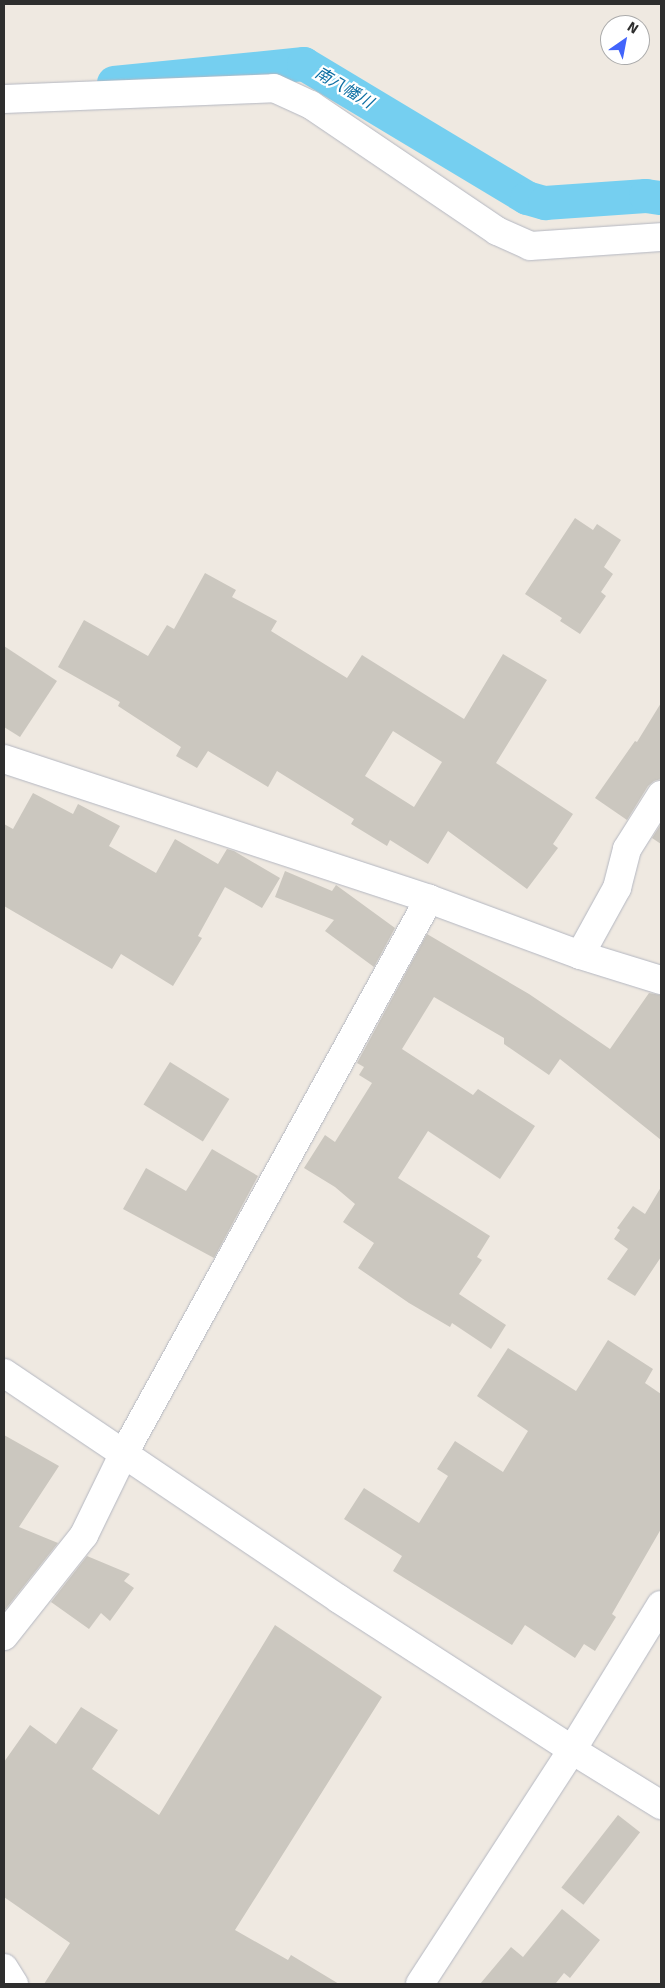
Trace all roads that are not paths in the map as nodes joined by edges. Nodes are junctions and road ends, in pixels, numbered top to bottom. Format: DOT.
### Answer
graph roads {
  1 [pos="4,99"];
  2 [pos="661,237"];
  3 [pos="4,759"];
  4 [pos="661,795"];
  5 [pos="429,898"];
  6 [pos="580,955"];
  7 [pos="661,980"];
  8 [pos="4,1373"];
  9 [pos="123,1455"];
  10 [pos="661,1605"];
  11 [pos="4,1636"];
  12 [pos="572,1750"];
  13 [pos="661,1805"];
  14 [pos="4,1968"];
  15 [pos="14,1984"];
  16 [pos="420,1984"];
  1 -- 2 [label="street"];
  3 -- 5 [label="street"];
  4 -- 6 [label="street"];
  5 -- 6 [label="street"];
  5 -- 9 [label="street"];
  6 -- 7 [label="street"];
  8 -- 9 [label="street"];
  9 -- 11 [label="street"];
  9 -- 12 [label="street"];
  10 -- 12 [label="street"];
  12 -- 13 [label="street"];
  12 -- 16 [label="street"];
  14 -- 15 [label="street"];
}
